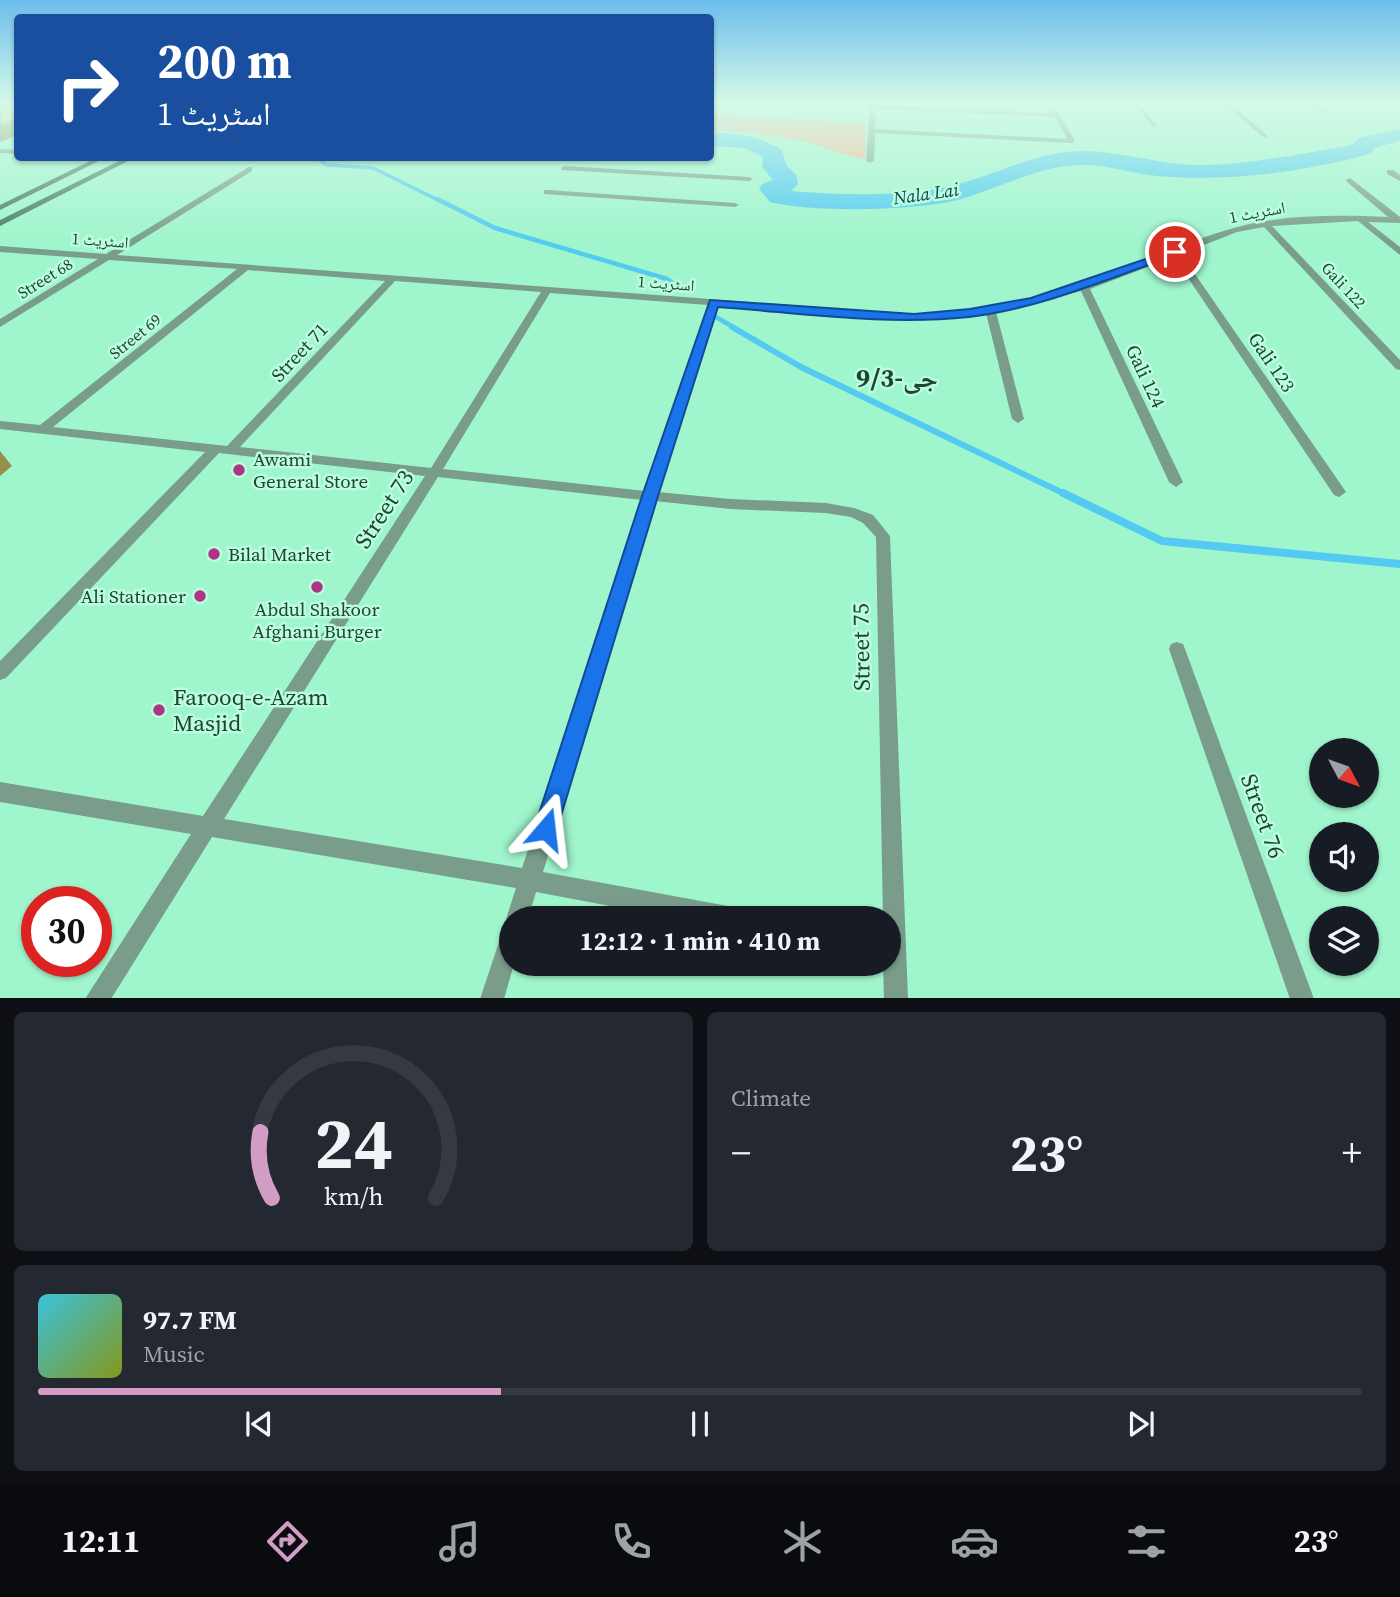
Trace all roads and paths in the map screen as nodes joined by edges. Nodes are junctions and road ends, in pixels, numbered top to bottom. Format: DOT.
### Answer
graph roads {
  1 [pos="871,150"];
  2 [pos="95,161"];
  3 [pos="124,161"];
  4 [pos="870,161"];
  5 [pos="249,169"];
  6 [pos="565,169"];
  7 [pos="1390,172"];
  8 [pos="749,179"];
  9 [pos="1350,180"];
  10 [pos="1400,180"];
  11 [pos="547,192"];
  12 [pos="736,205"];
  13 [pos="0,208"];
  14 [pos="1360,219"];
  15 [pos="1399,220"];
  16 [pos="0,223"];
  17 [pos="1266,224"];
  18 [pos="0,249"];
  19 [pos="1175,252"];
  20 [pos="1400,252"];
  21 [pos="110,257"];
  22 [pos="246,268"];
  23 [pos="393,278"];
  24 [pos="1083,285"];
  25 [pos="547,290"];
  26 [pos="714,303"];
  27 [pos="989,309"];
  28 [pos="0,324"];
  29 [pos="1400,368"];
  30 [pos="1018,419"];
  31 [pos="0,425"];
  32 [pos="43,429"];
  33 [pos="224,448"];
  34 [pos="435,473"];
  35 [pos="1176,482"];
  36 [pos="1339,492"];
  37 [pos="650,496"];
  38 [pos="1177,649"];
  39 [pos="0,673"];
  40 [pos="0,792"];
  41 [pos="209,826"];
  42 [pos="530,880"];
  43 [pos="521,906"];
  44 [pos="669,906"];
  45 [pos="890,906"];
  46 [pos="499,976"];
  47 [pos="894,976"];
  48 [pos="98,998"];
  49 [pos="492,998"];
  50 [pos="897,998"];
  51 [pos="1301,998"];
  1 -- 4 [label="street"];
  2 -- 13 [label="main road"];
  3 -- 16 [label="main road"];
  5 -- 21 [label="street, Street 68"];
  6 -- 8 [label="street"];
  7 -- 10 [label="street"];
  9 -- 15 [label="street"];
  11 -- 12 [label="street"];
  14 -- 15 [label="street, اسٹریٹ 1"];
  14 -- 17 [label="street, اسٹریٹ 1"];
  14 -- 20 [label="street"];
  17 -- 19 [label="street, اسٹریٹ 1"];
  17 -- 29 [label="street, Gali 122"];
  18 -- 21 [label="street, اسٹریٹ 1"];
  19 -- 24 [label="street, اسٹریٹ 1"];
  19 -- 36 [label="street, Gali 123"];
  21 -- 22 [label="street, اسٹریٹ 1"];
  21 -- 28 [label="street, Street 68"];
  22 -- 23 [label="street, اسٹریٹ 1"];
  22 -- 32 [label="street, Street 69"];
  23 -- 25 [label="street, اسٹریٹ 1"];
  23 -- 33 [label="street, Street 71"];
  24 -- 27 [label="street, اسٹریٹ 1"];
  24 -- 35 [label="street, Gali 124"];
  25 -- 26 [label="street, اسٹریٹ 1"];
  25 -- 34 [label="street, Street 73"];
  26 -- 27 [label="street, اسٹریٹ 1"];
  26 -- 37 [label="street"];
  27 -- 30 [label="street"];
  31 -- 32 [label="street"];
  32 -- 33 [label="street"];
  33 -- 34 [label="street"];
  33 -- 39 [label="street, Street 71"];
  34 -- 37 [label="street"];
  34 -- 41 [label="street, Street 73"];
  37 -- 42 [label="street"];
  37 -- 45 [label="street, Street 75"];
  38 -- 51 [label="street, Street 76"];
  40 -- 41 [label="street"];
  41 -- 42 [label="street"];
  41 -- 48 [label="street, Street 73"];
  42 -- 43 [label="street"];
  42 -- 44 [label="street"];
  46 -- 49 [label="street"];
  47 -- 50 [label="street, Street 75"];
}
